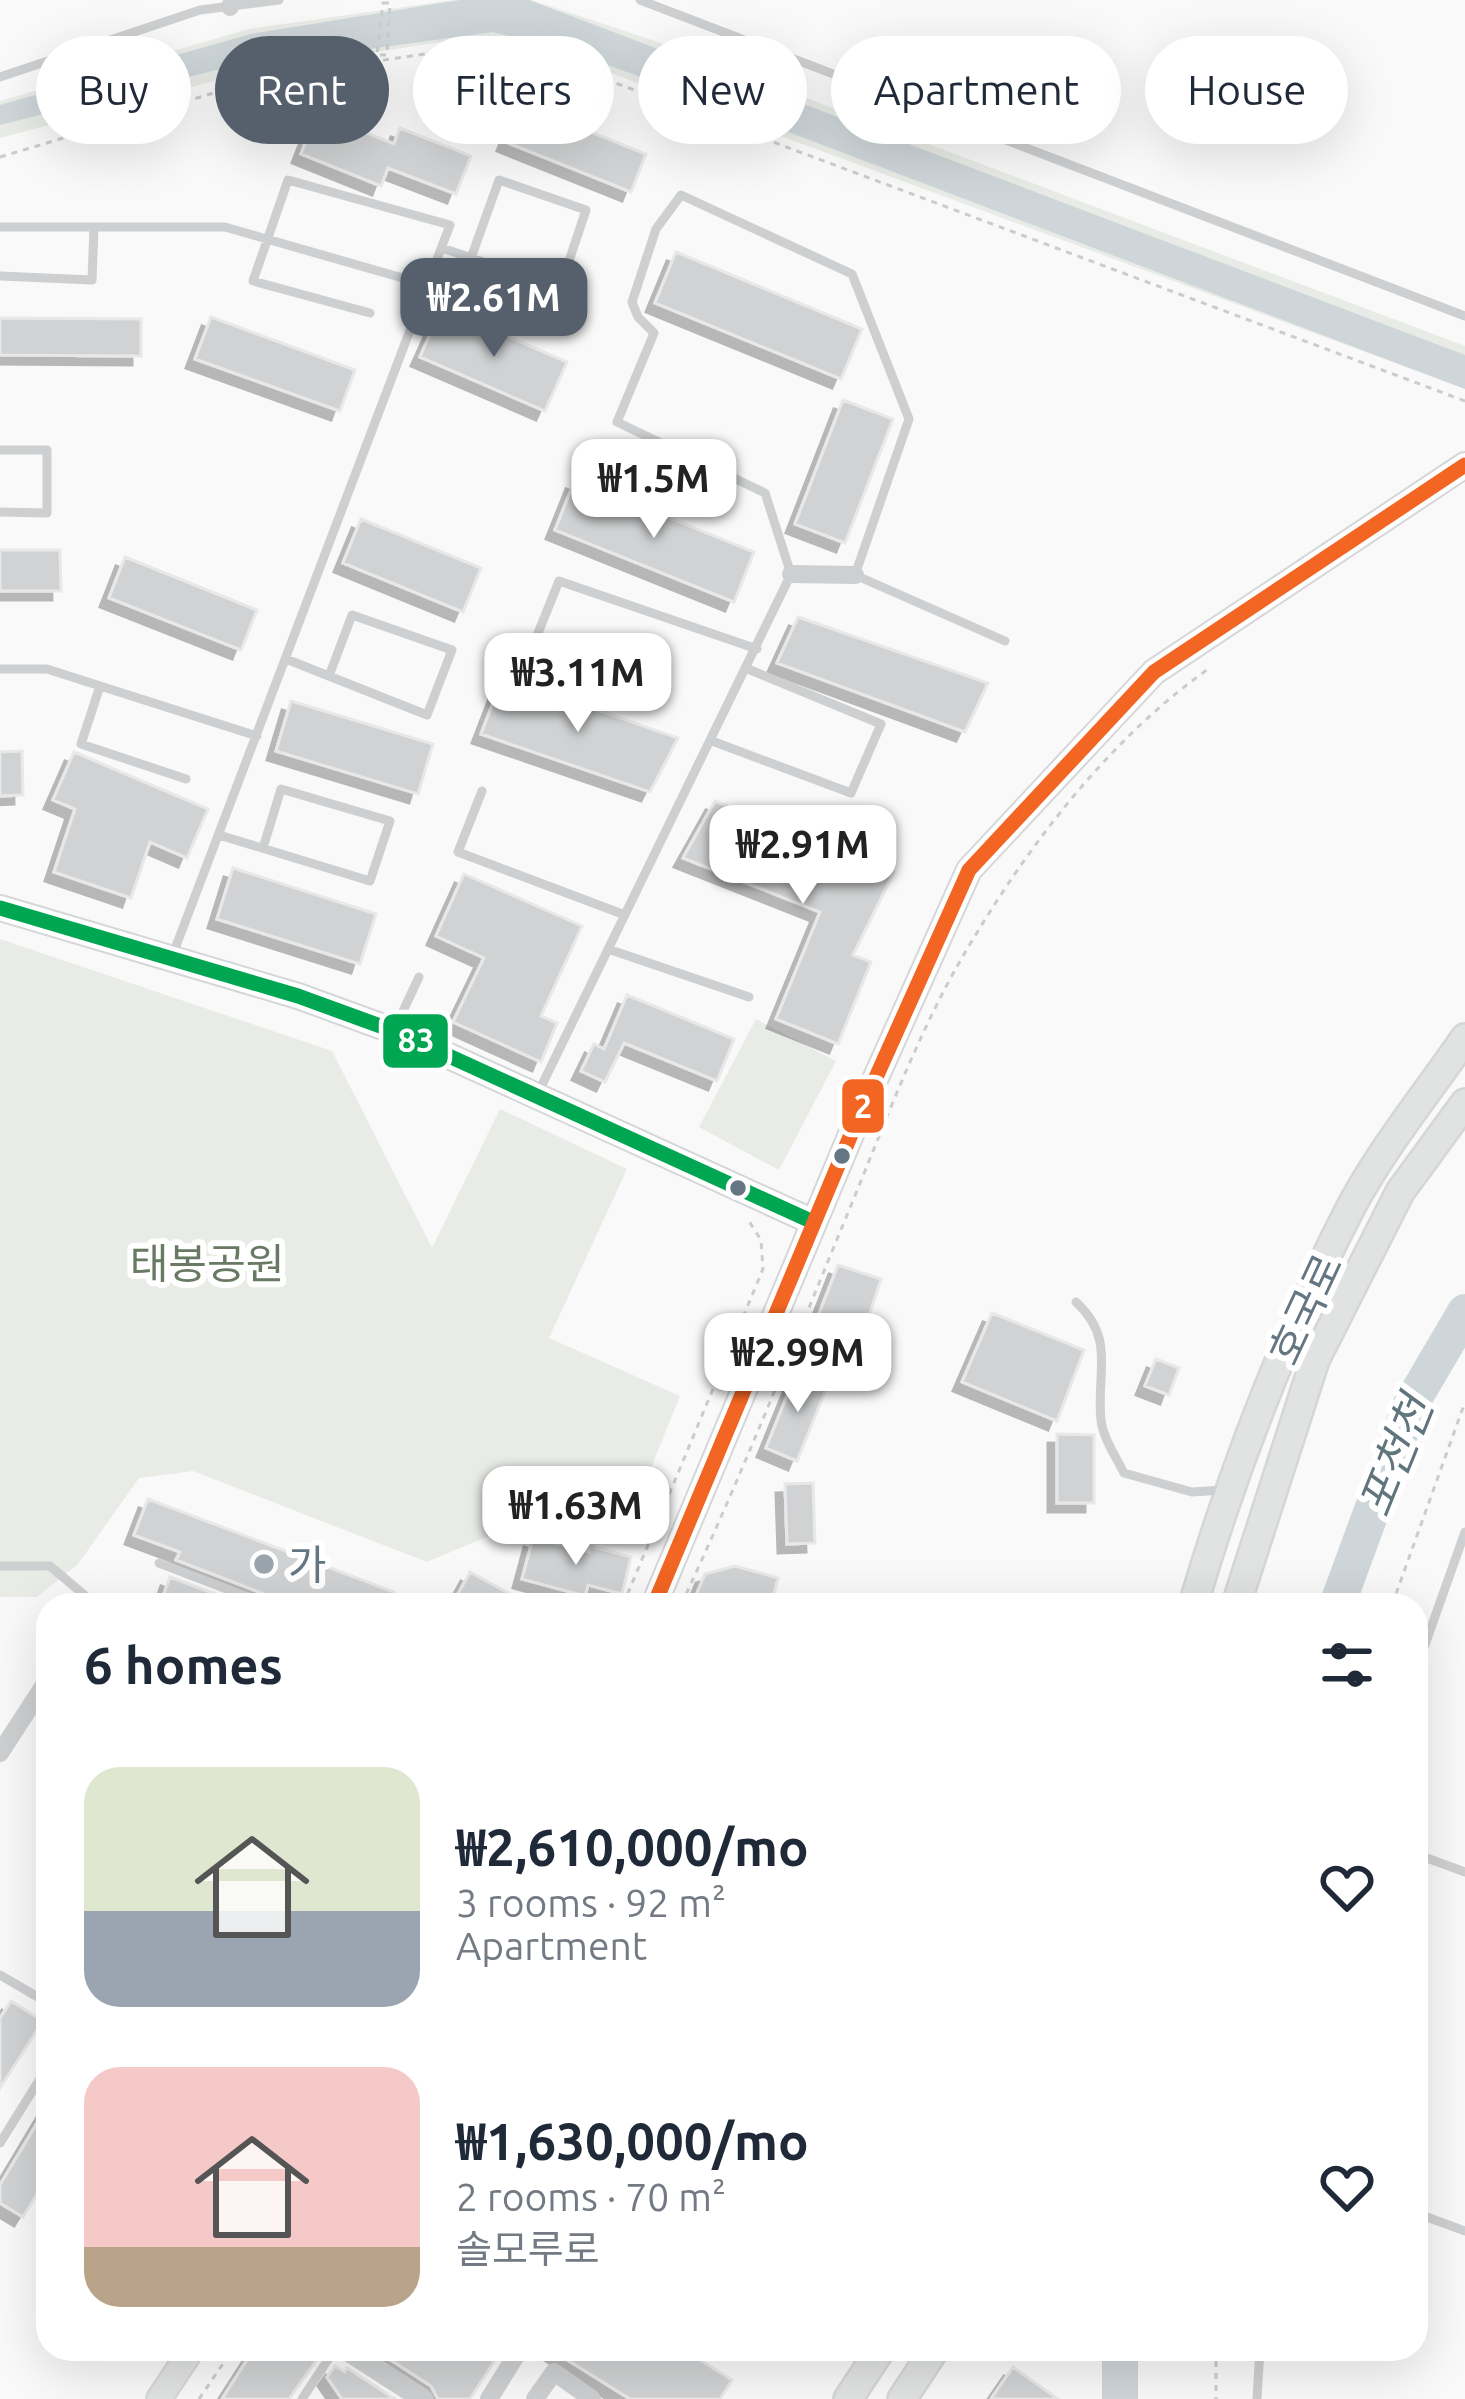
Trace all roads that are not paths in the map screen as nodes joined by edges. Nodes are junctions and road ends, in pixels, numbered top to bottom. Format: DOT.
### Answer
graph roads {
  1 [pos="279,0"];
  2 [pos="640,0"];
  3 [pos="232,3"];
  4 [pos="0,76"];
  5 [pos="0,226"];
  6 [pos="94,226"];
  7 [pos="268,237"];
  8 [pos="442,248"];
  9 [pos="471,258"];
  10 [pos="0,276"];
  11 [pos="428,285"];
  12 [pos="370,313"];
  13 [pos="1465,316"];
  14 [pos="0,450"];
  15 [pos="1458,477"];
  16 [pos="0,512"];
  17 [pos="791,574"];
  18 [pos="855,575"];
  19 [pos="1005,641"];
  20 [pos="534,643"];
  21 [pos="757,649"];
  22 [pos="286,659"];
  23 [pos="0,669"];
  24 [pos="748,669"];
  25 [pos="329,676"];
  26 [pos="100,686"];
  27 [pos="257,736"];
  28 [pos="712,740"];
  29 [pos="186,779"];
  30 [pos="482,791"];
  31 [pos="219,835"];
  32 [pos="263,848"];
  33 [pos="0,908"];
  34 [pos="625,915"];
  35 [pos="608,949"];
  36 [pos="170,958"];
  37 [pos="419,976"];
  38 [pos="749,998"];
  39 [pos="394,1031"];
  40 [pos="1465,1038"];
  41 [pos="537,1095"];
  42 [pos="1465,1103"];
  43 [pos="813,1222"];
  44 [pos="1076,1302"];
  45 [pos="1229,1490"];
  46 [pos="1465,1532"];
  47 [pos="159,1563"];
  48 [pos="0,1566"];
  49 [pos="81,1593"];
  50 [pos="238,1593"];
  51 [pos="659,1593"];
  52 [pos="1197,1593"];
  53 [pos="1240,1593"];
  54 [pos="1428,1636"];
  55 [pos="36,1698"];
  56 [pos="0,1753"];
  57 [pos="1428,1858"];
  58 [pos="1465,1872"];
  59 [pos="1,1978"];
  60 [pos="36,1997"];
  61 [pos="36,2085"];
  62 [pos="0,2143"];
  63 [pos="1428,2217"];
  64 [pos="1465,2231"];
  65 [pos="184,2361"];
  66 [pos="327,2361"];
  67 [pos="364,2361"];
  68 [pos="514,2361"];
  69 [pos="873,2361"];
  70 [pos="927,2361"];
  71 [pos="1259,2361"];
  72 [pos="496,2396"];
  73 [pos="159,2399"];
  74 [pos="302,2399"];
  75 [pos="423,2399"];
  76 [pos="535,2399"];
  77 [pos="592,2399"];
  78 [pos="848,2399"];
  79 [pos="902,2399"];
  80 [pos="1257,2399"];
  1 -- 3 [label="lane"];
  2 -- 13 [label="lane"];
  3 -- 4 [label="lane"];
  5 -- 6 [label="lane"];
  6 -- 7 [label="lane"];
  6 -- 10 [label="lane"];
  7 -- 8 [label="lane"];
  7 -- 11 [label="lane"];
  7 -- 12 [label="lane"];
  8 -- 9 [label="lane"];
  8 -- 11 [label="lane"];
  9 -- 9 [label="lane"];
  11 -- 22 [label="lane"];
  14 -- 16 [label="lane"];
  15 -- 43 [label="main road"];
  17 -- 18 [label="street"];
  17 -- 18 [label="lane"];
  17 -- 21 [label="lane"];
  18 -- 19 [label="lane"];
  20 -- 21 [label="lane"];
  21 -- 24 [label="lane"];
  22 -- 25 [label="lane"];
  22 -- 27 [label="lane"];
  23 -- 26 [label="lane"];
  24 -- 28 [label="lane"];
  24 -- 28 [label="lane"];
  25 -- 25 [label="lane"];
  26 -- 27 [label="lane"];
  26 -- 29 [label="lane"];
  27 -- 31 [label="lane"];
  28 -- 34 [label="lane"];
  30 -- 34 [label="lane"];
  31 -- 32 [label="lane"];
  31 -- 36 [label="lane"];
  32 -- 32 [label="lane"];
  33 -- 36 [label="main road"];
  34 -- 35 [label="lane"];
  35 -- 38 [label="lane"];
  35 -- 41 [label="lane"];
  36 -- 39 [label="main road"];
  37 -- 39 [label="lane"];
  39 -- 41 [label="main road"];
  40 -- 45 [label="main road, 호국로"];
  41 -- 43 [label="main road"];
  42 -- 53 [label="main road, 호국로"];
  43 -- 51 [label="main road"];
  44 -- 45 [label="lane"];
  45 -- 52 [label="main road, 호국로"];
  46 -- 54 [label="lane"];
  47 -- 50 [label="lane"];
  48 -- 49 [label="lane"];
  55 -- 56 [label="street"];
  57 -- 58 [label="lane"];
  59 -- 60 [label="lane"];
  61 -- 62 [label="lane"];
  63 -- 64 [label="lane"];
  65 -- 73 [label="main road"];
  66 -- 74 [label="lane"];
  67 -- 75 [label="street"];
  68 -- 72 [label="street"];
  69 -- 78 [label="main road"];
  70 -- 79 [label="main road"];
  71 -- 80 [label="lane"];
  76 -- 77 [label="street"];
}
